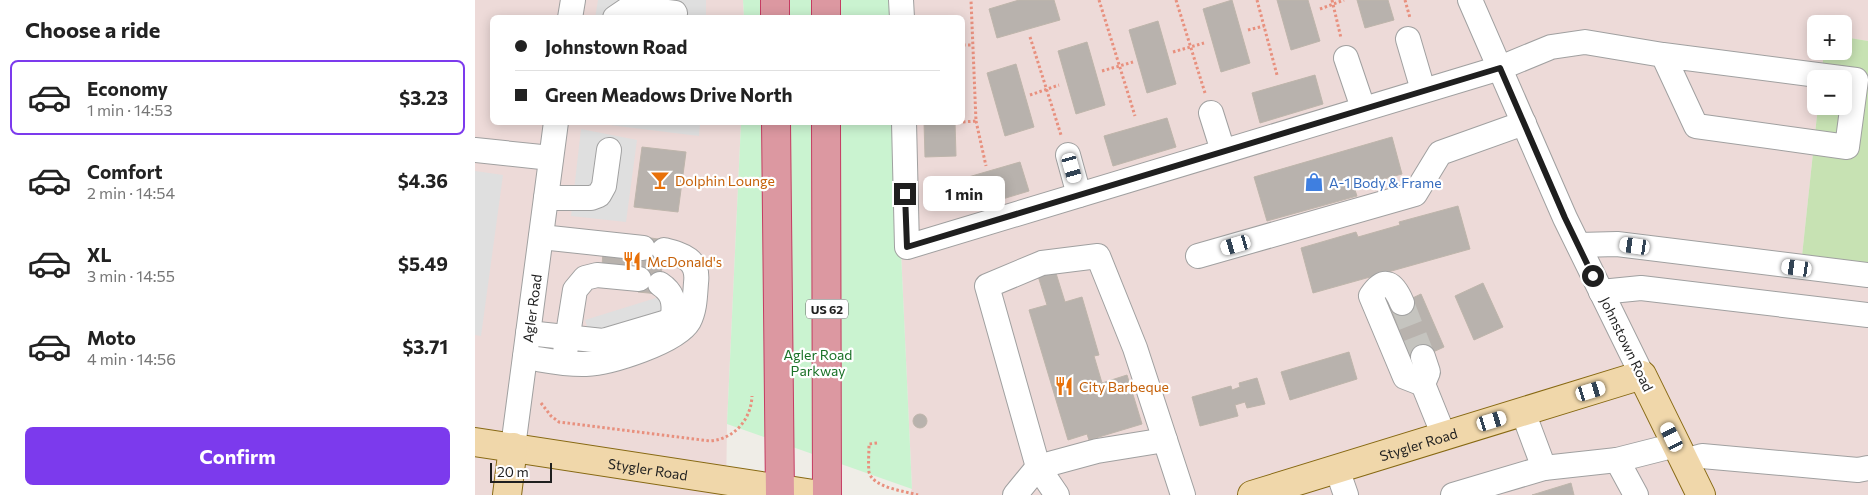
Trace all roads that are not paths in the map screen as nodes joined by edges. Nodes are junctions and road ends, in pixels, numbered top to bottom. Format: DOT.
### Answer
graph roads {
  1 [pos="775,0"];
  2 [pos="825,0"];
  3 [pos="901,0"];
  4 [pos="1470,0"];
  5 [pos="675,13"];
  6 [pos="619,15"];
  7 [pos="775,15"];
  8 [pos="826,15"];
  9 [pos="901,15"];
  10 [pos="1408,40"];
  11 [pos="1663,55"];
  12 [pos="1346,58"];
  13 [pos="1500,68"];
  14 [pos="1423,90"];
  15 [pos="1363,108"];
  16 [pos="1211,113"];
  17 [pos="1523,123"];
  18 [pos="556,125"];
  19 [pos="776,125"];
  20 [pos="826,125"];
  21 [pos="904,125"];
  22 [pos="475,150"];
  23 [pos="609,150"];
  24 [pos="1223,151"];
  25 [pos="1068,155"];
  26 [pos="551,158"];
  27 [pos="1079,195"];
  28 [pos="546,198"];
  29 [pos="541,237"];
  30 [pos="1579,245"];
  31 [pos="1198,256"];
  32 [pos="1868,275"];
  33 [pos="1601,292"];
  34 [pos="1401,303"];
  35 [pos="1868,315"];
  36 [pos="528,333"];
  37 [pos="567,338"];
  38 [pos="525,357"];
  39 [pos="1423,357"];
  40 [pos="564,362"];
  41 [pos="1642,375"];
  42 [pos="1423,384"];
  43 [pos="1523,412"];
  44 [pos="1444,436"];
  45 [pos="1165,440"];
  46 [pos="475,442"];
  47 [pos="513,447"];
  48 [pos="1680,453"];
  49 [pos="1617,460"];
  50 [pos="1038,467"];
  51 [pos="1337,468"];
  52 [pos="1544,468"];
  53 [pos="1868,468"];
  54 [pos="780,492"];
  55 [pos="507,495"];
  56 [pos="820,495"];
  57 [pos="827,495"];
  58 [pos="1015,495"];
  59 [pos="1057,495"];
  60 [pos="1183,495"];
  61 [pos="1252,495"];
  62 [pos="1346,495"];
  63 [pos="1453,495"];
  64 [pos="1636,495"];
  65 [pos="1701,495"];
  1 -- 7 [label="highway"];
  2 -- 8 [label="highway"];
  3 -- 9 [label="street"];
  4 -- 13 [label="street, Johnstown Road"];
  5 -- 6 [label="street"];
  10 -- 14 [label="street"];
  11 -- 11 [label="street"];
  11 -- 13 [label="street"];
  12 -- 15 [label="street"];
  13 -- 14 [label="street"];
  13 -- 17 [label="street, Johnstown Road"];
  14 -- 15 [label="street"];
  15 -- 24 [label="street"];
  16 -- 24 [label="street"];
  17 -- 30 [label="street, Johnstown Road"];
  17 -- 31 [label="street"];
  18 -- 26 [label="street, Agler Road"];
  19 -- 54 [label="highway"];
  20 -- 57 [label="highway, US 62"];
  21 -- 27 [label="street"];
  22 -- 26 [label="street"];
  23 -- 28 [label="street"];
  24 -- 27 [label="street"];
  25 -- 27 [label="street"];
  26 -- 28 [label="street, Agler Road"];
  28 -- 29 [label="street, Agler Road"];
  29 -- 36 [label="street, Agler Road"];
  29 -- 40 [label="street"];
  30 -- 32 [label="street"];
  30 -- 33 [label="street, Johnstown Road"];
  33 -- 35 [label="street"];
  33 -- 41 [label="street, Johnstown Road"];
  34 -- 42 [label="street"];
  36 -- 37 [label="street"];
  36 -- 38 [label="street, Agler Road"];
  37 -- 37 [label="street"];
  37 -- 40 [label="street"];
  38 -- 40 [label="street"];
  38 -- 47 [label="street, Agler Road"];
  39 -- 42 [label="street"];
  41 -- 43 [label="main road, Stygler Road"];
  41 -- 48 [label="main road, Johnstown Road"];
  42 -- 44 [label="street"];
  43 -- 44 [label="main road, Stygler Road"];
  43 -- 52 [label="street"];
  44 -- 51 [label="main road, Stygler Road"];
  45 -- 50 [label="street"];
  45 -- 50 [label="street"];
  45 -- 60 [label="street"];
  46 -- 47 [label="main road, Stygler Road"];
  47 -- 54 [label="main road, Stygler Road"];
  47 -- 55 [label="main road, Agler Road"];
  48 -- 49 [label="street"];
  48 -- 53 [label="street"];
  48 -- 65 [label="main road, Johnstown Road"];
  49 -- 52 [label="street"];
  49 -- 64 [label="street"];
  50 -- 58 [label="street"];
  50 -- 59 [label="street"];
  51 -- 61 [label="main road, Stygler Road"];
  51 -- 62 [label="street"];
  52 -- 63 [label="street"];
  54 -- 56 [label="main road, Stygler Road"];
}
